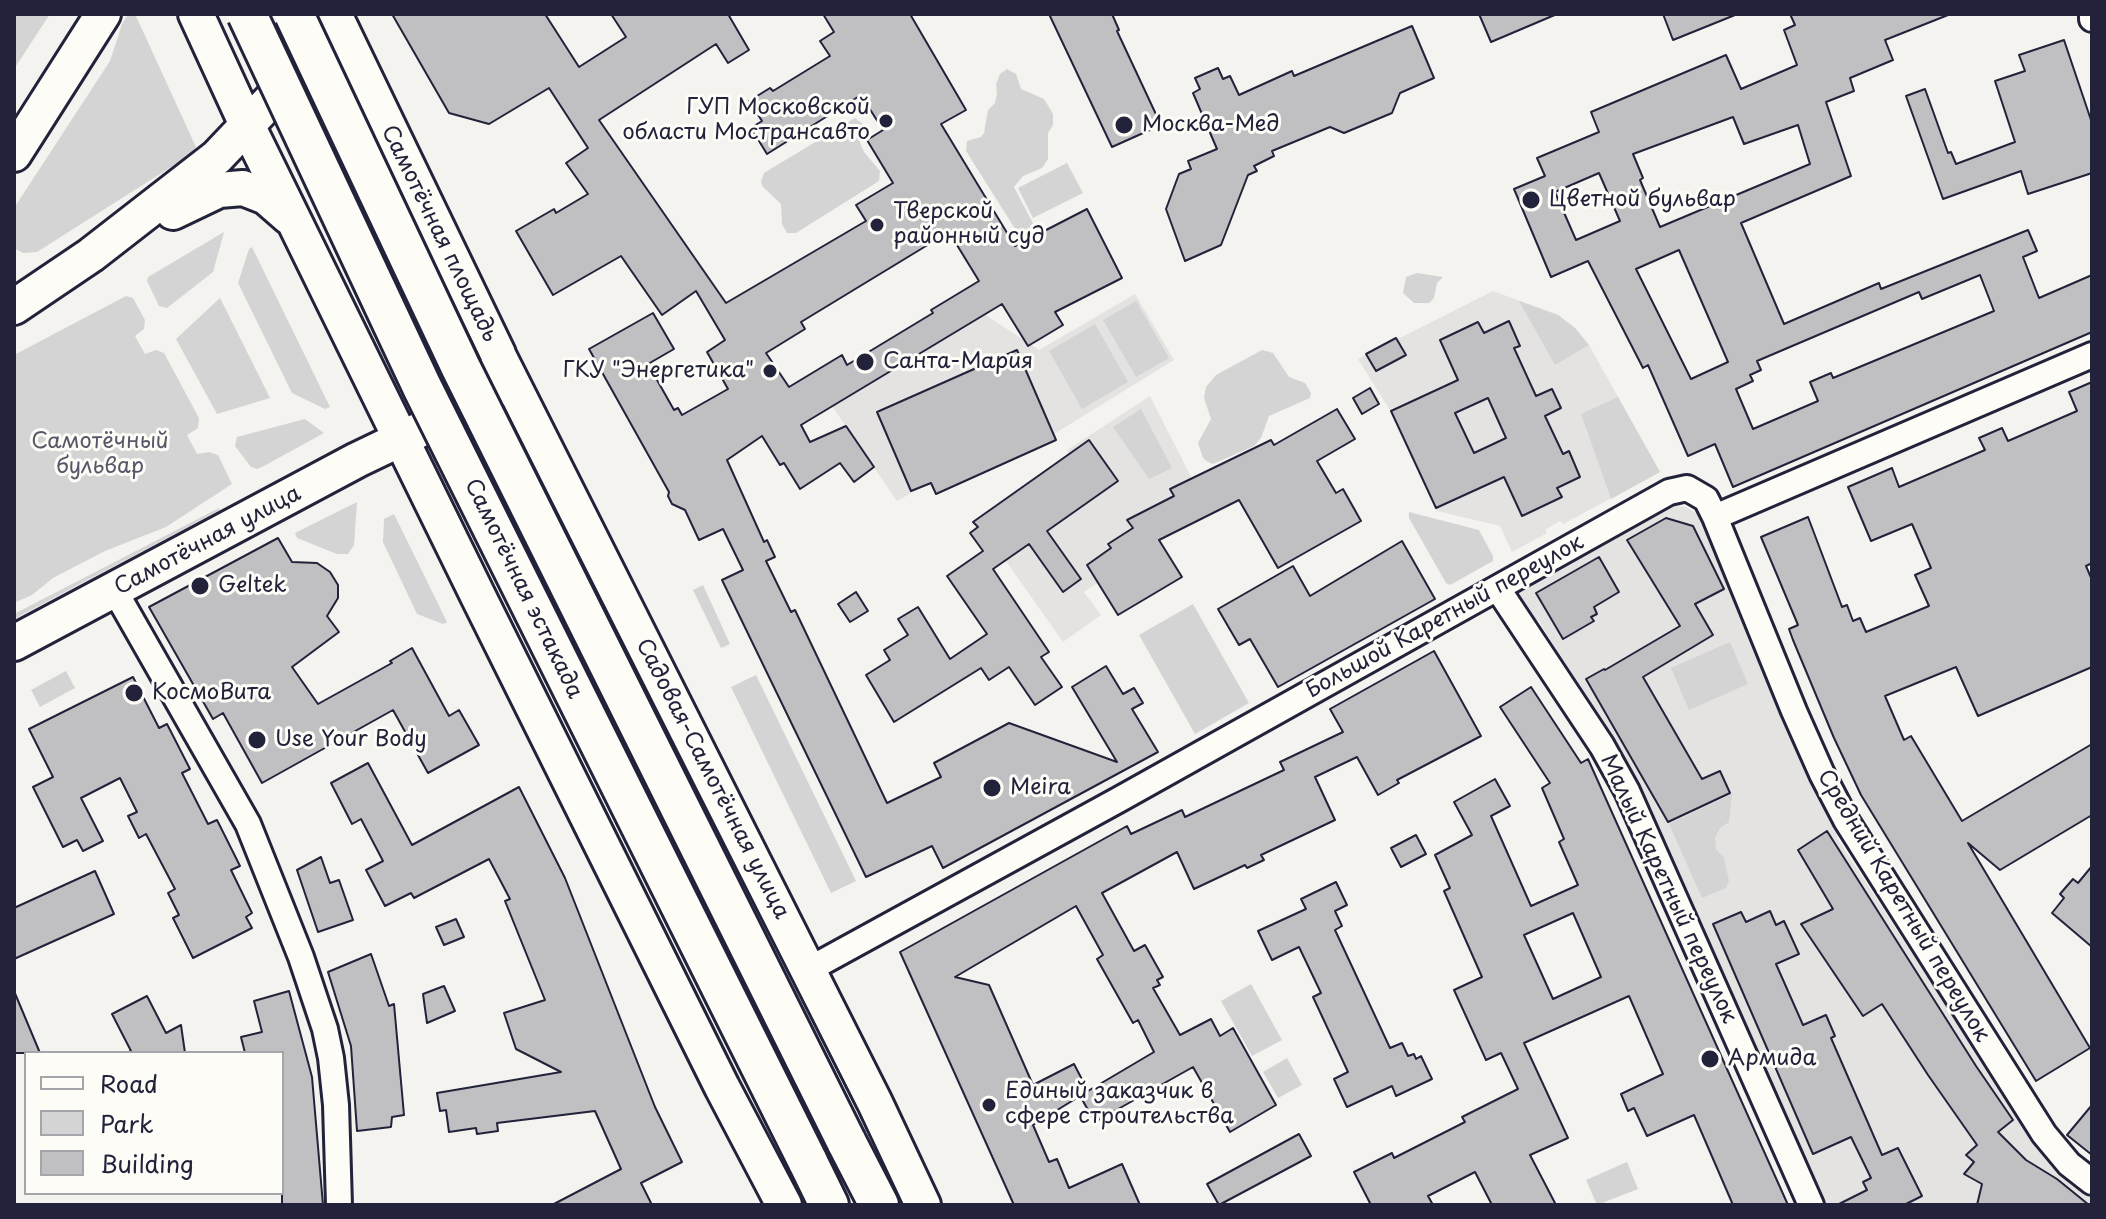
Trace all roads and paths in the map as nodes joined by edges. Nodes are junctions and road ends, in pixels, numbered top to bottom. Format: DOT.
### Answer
graph roads {
  1 [pos="103,14"];
  2 [pos="196,14"];
  3 [pos="247,14"];
  4 [pos="294,14"];
  5 [pos="327,14"];
  6 [pos="334,14"];
  7 [pos="247,125"];
  8 [pos="14,154"];
  9 [pos="295,223"];
  10 [pos="79,263"];
  11 [pos="14,281"];
  12 [pos="14,307"];
  13 [pos="498,354"];
  14 [pos="2092,355"];
  15 [pos="402,440"];
  16 [pos="1715,517"];
  17 [pos="594,546"];
  18 [pos="1498,589"];
  19 [pos="115,591"];
  20 [pos="478,596"];
  21 [pos="14,643"];
  22 [pos="808,970"];
  23 [pos="2092,1182"];
  24 [pos="339,1205"];
  25 [pos="784,1205"];
  26 [pos="829,1205"];
  27 [pos="879,1205"];
  28 [pos="923,1205"];
  29 [pos="1811,1205"];
  1 -- 8 [label="main road"];
  2 -- 7 [label="main road"];
  3 -- 26 [label="main road, Самотёчная эстакада, bridge"];
  4 -- 27 [label="main road, Самотёчная эстакада, bridge"];
  5 -- 7 [label="main road"];
  6 -- 13 [label="main road, Самотёчная площадь"];
  7 -- 9 [label="main road"];
  7 -- 10 [label="main road"];
  9 -- 10 [label="main road"];
  9 -- 15 [label="main road"];
  10 -- 11 [label="main road"];
  10 -- 12 [label="main road"];
  13 -- 15 [label="main road, Самотёчная площадь"];
  13 -- 17 [label="main road, Садовая-Самотёчная улица"];
  14 -- 16 [label="street"];
  15 -- 19 [label="main road, Самотёчная улица"];
  15 -- 20 [label="main road"];
  16 -- 18 [label="street, Большой Каретный переулок"];
  16 -- 23 [label="street, Средний Каретный переулок"];
  17 -- 20 [label="main road"];
  17 -- 22 [label="main road, Садовая-Самотёчная улица"];
  18 -- 22 [label="street, Большой Каретный переулок"];
  18 -- 29 [label="street, Малый Каретный переулок"];
  19 -- 21 [label="main road, Самотёчная улица"];
  19 -- 24 [label="street"];
  20 -- 25 [label="main road"];
  22 -- 28 [label="main road, Садовая-Самотёчная улица"];
}
